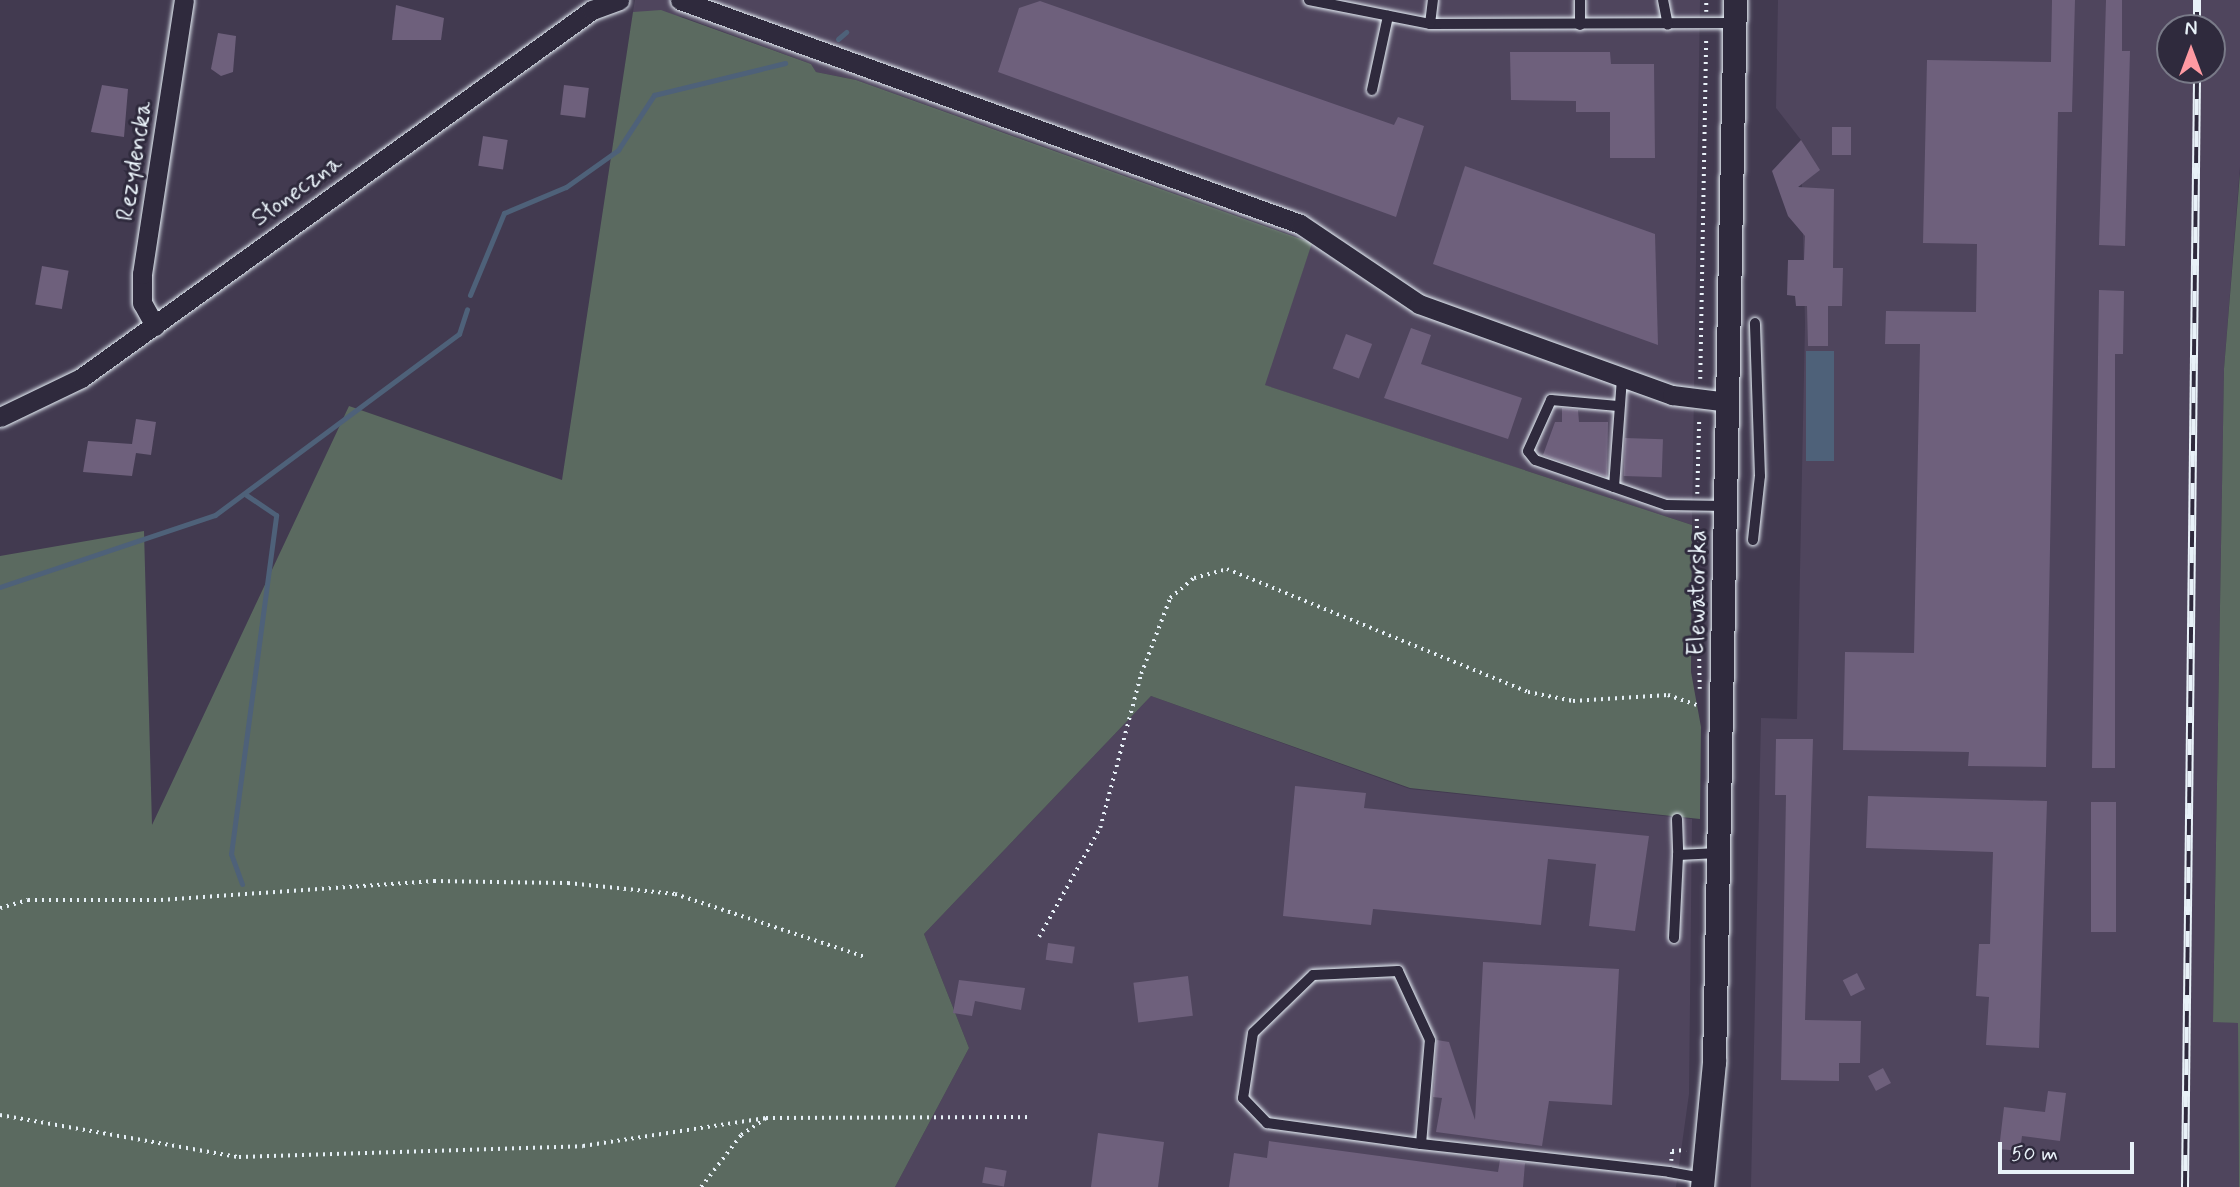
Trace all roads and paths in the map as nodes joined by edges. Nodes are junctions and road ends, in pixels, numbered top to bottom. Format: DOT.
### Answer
graph roads {
  1 [pos="184,0"];
  2 [pos="619,0"];
  3 [pos="680,0"];
  4 [pos="1309,0"];
  5 [pos="1433,0"];
  6 [pos="1580,0"];
  7 [pos="1663,0"];
  8 [pos="1706,0"];
  9 [pos="1735,0"];
  10 [pos="1388,16"];
  11 [pos="1734,23"];
  12 [pos="1430,24"];
  13 [pos="1580,25"];
  14 [pos="1668,25"];
  15 [pos="1706,25"];
  16 [pos="1372,90"];
  17 [pos="1755,323"];
  18 [pos="155,326"];
  19 [pos="1622,378"];
  20 [pos="1695,399"];
  21 [pos="1728,402"];
  22 [pos="1618,406"];
  23 [pos="0,417"];
  24 [pos="1614,487"];
  25 [pos="1697,506"];
  26 [pos="1726,506"];
  27 [pos="1753,540"];
  28 [pos="1697,570"];
  29 [pos="1722,712"];
  30 [pos="1677,819"];
  31 [pos="1719,853"];
  32 [pos="1678,855"];
  33 [pos="0,908"];
  34 [pos="1039,937"];
  35 [pos="1674,938"];
  36 [pos="866,957"];
  37 [pos="0,1115"];
  38 [pos="1032,1117"];
  39 [pos="766,1118"];
  40 [pos="1421,1143"];
  41 [pos="1703,1183"];
  42 [pos="701,1187"];
  1 -- 18 [label="street, Rezydencka"];
  2 -- 18 [label="street, Słoneczna"];
  3 -- 19 [label="street"];
  4 -- 10 [label="lane"];
  5 -- 12 [label="lane"];
  6 -- 13 [label="lane"];
  7 -- 14 [label="lane"];
  8 -- 15 [label="path"];
  9 -- 11 [label="street, Elewatorska"];
  10 -- 12 [label="lane"];
  10 -- 16 [label="lane"];
  11 -- 15 [label="lane"];
  11 -- 21 [label="street, Elewatorska"];
  12 -- 13 [label="lane"];
  13 -- 14 [label="lane"];
  14 -- 15 [label="lane"];
  15 -- 20 [label="path"];
  17 -- 27 [label="lane"];
  18 -- 23 [label="street, Słoneczna"];
  19 -- 20 [label="street"];
  19 -- 22 [label="lane"];
  20 -- 21 [label="street"];
  20 -- 25 [label="path"];
  21 -- 26 [label="street, Elewatorska"];
  22 -- 24 [label="lane"];
  22 -- 24 [label="lane"];
  24 -- 25 [label="lane"];
  25 -- 26 [label="lane"];
  25 -- 28 [label="path"];
  26 -- 29 [label="street, Elewatorska"];
  29 -- 31 [label="street, Elewatorska"];
  29 -- 34 [label="path"];
  30 -- 32 [label="lane"];
  31 -- 32 [label="lane"];
  31 -- 41 [label="street, Elewatorska"];
  32 -- 35 [label="lane"];
  33 -- 36 [label="path"];
  37 -- 39 [label="path"];
  38 -- 39 [label="path"];
  39 -- 42 [label="path"];
  40 -- 40 [label="lane"];
  40 -- 41 [label="lane"];
}
